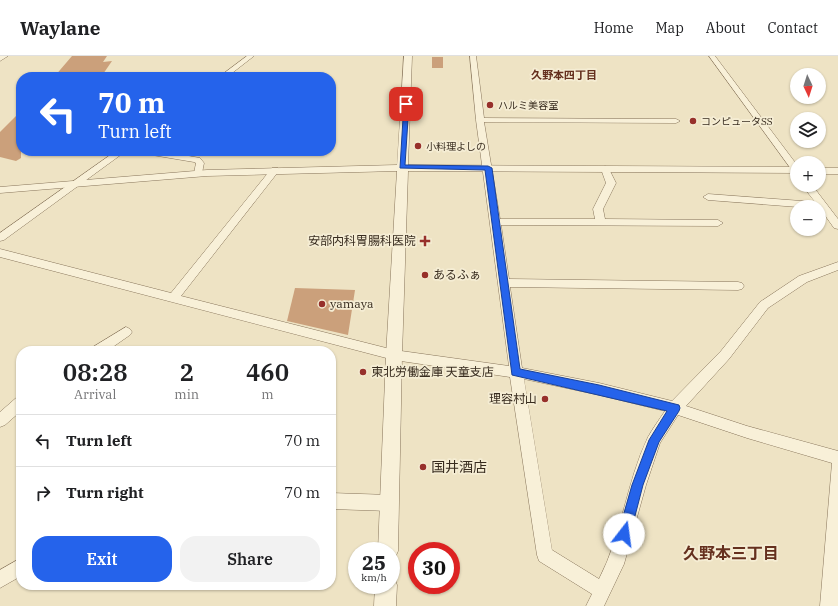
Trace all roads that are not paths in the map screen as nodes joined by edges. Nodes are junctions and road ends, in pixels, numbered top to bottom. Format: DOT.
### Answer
graph roads {
  1 [pos="4,56"];
  2 [pos="250,56"];
  3 [pos="408,56"];
  4 [pos="473,56"];
  5 [pos="712,56"];
  6 [pos="0,59"];
  7 [pos="229,72"];
  8 [pos="480,120"];
  9 [pos="676,121"];
  10 [pos="115,156"];
  11 [pos="174,156"];
  12 [pos="790,162"];
  13 [pos="402,167"];
  14 [pos="488,168"];
  15 [pos="604,169"];
  16 [pos="275,170"];
  17 [pos="790,171"];
  18 [pos="826,171"];
  19 [pos="838,171"];
  20 [pos="198,173"];
  21 [pos="77,183"];
  22 [pos="0,190"];
  23 [pos="812,192"];
  24 [pos="708,197"];
  25 [pos="818,200"];
  26 [pos="790,203"];
  27 [pos="826,210"];
  28 [pos="495,222"];
  29 [pos="601,222"];
  30 [pos="718,223"];
  31 [pos="838,226"];
  32 [pos="0,238"];
  33 [pos="0,253"];
  34 [pos="838,266"];
  35 [pos="503,283"];
  36 [pos="738,286"];
  37 [pos="174,297"];
  38 [pos="126,332"];
  39 [pos="105,346"];
  40 [pos="394,355"];
  41 [pos="516,372"];
  42 [pos="16,407"];
  43 [pos="675,408"];
  44 [pos="0,421"];
  45 [pos="838,458"];
  46 [pos="838,465"];
  47 [pos="336,501"];
  48 [pos="390,503"];
  49 [pos="388,542"];
  50 [pos="835,556"];
  51 [pos="16,569"];
  52 [pos="0,580"];
  53 [pos="602,591"];
  54 [pos="386,594"];
  55 [pos="385,606"];
  56 [pos="595,606"];
  57 [pos="829,606"];
  1 -- 6 [label="street"];
  2 -- 7 [label="street"];
  3 -- 13 [label="street"];
  4 -- 8 [label="street"];
  5 -- 12 [label="street"];
  8 -- 9 [label="street"];
  8 -- 14 [label="street"];
  10 -- 21 [label="street"];
  11 -- 20 [label="street"];
  13 -- 14 [label="street"];
  13 -- 16 [label="street"];
  13 -- 40 [label="street"];
  14 -- 15 [label="street"];
  14 -- 28 [label="street"];
  15 -- 17 [label="street"];
  15 -- 29 [label="street"];
  16 -- 20 [label="street"];
  16 -- 37 [label="street"];
  18 -- 19 [label="street"];
  20 -- 21 [label="street"];
  21 -- 22 [label="street"];
  21 -- 32 [label="street"];
  23 -- 25 [label="street"];
  24 -- 26 [label="street"];
  27 -- 31 [label="street"];
  28 -- 29 [label="street"];
  28 -- 35 [label="street"];
  29 -- 30 [label="street"];
  33 -- 37 [label="street"];
  34 -- 43 [label="street"];
  35 -- 36 [label="street"];
  35 -- 41 [label="street"];
  37 -- 40 [label="street"];
  38 -- 39 [label="street"];
  40 -- 41 [label="street"];
  40 -- 48 [label="street"];
  41 -- 43 [label="street"];
  41 -- 53 [label="street"];
  42 -- 44 [label="street"];
  43 -- 45 [label="street"];
  43 -- 53 [label="street"];
  46 -- 50 [label="street"];
  47 -- 48 [label="street"];
  48 -- 49 [label="street"];
  50 -- 57 [label="street"];
  51 -- 52 [label="street"];
  53 -- 56 [label="street"];
  54 -- 55 [label="street"];
}
